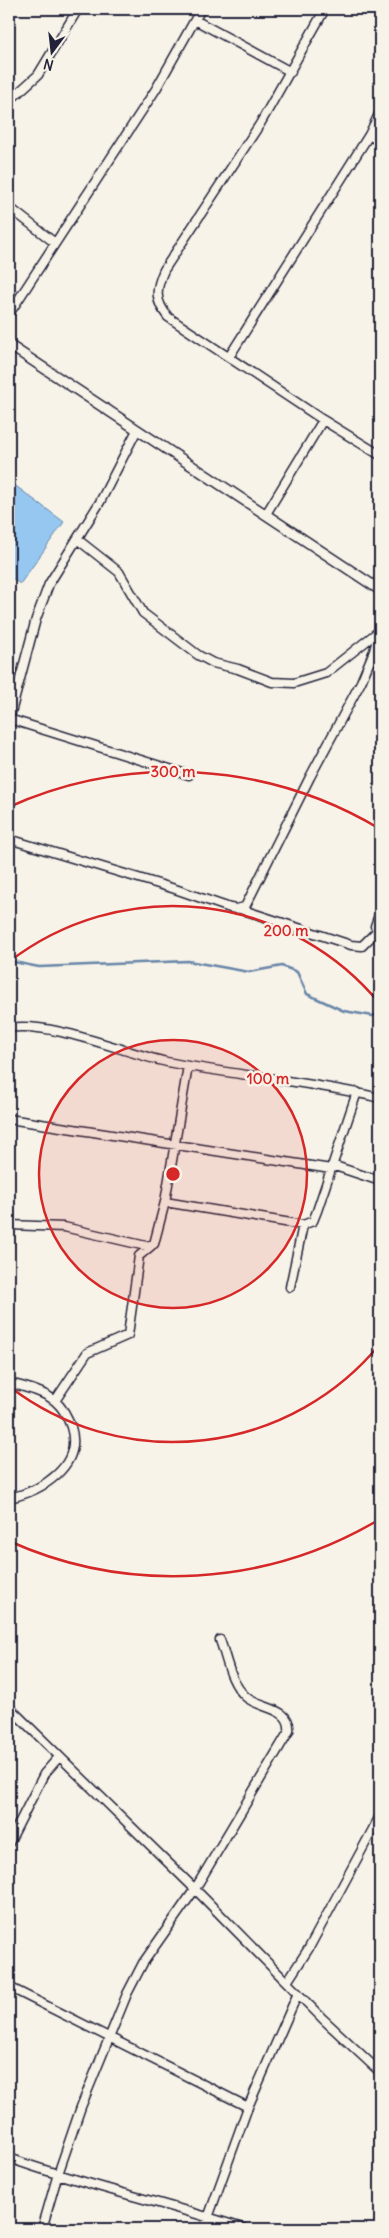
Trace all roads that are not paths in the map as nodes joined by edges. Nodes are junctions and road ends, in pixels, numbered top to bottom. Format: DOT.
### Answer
graph roads {
  1 [pos="78,9"];
  2 [pos="201,9"];
  3 [pos="325,9"];
  4 [pos="195,20"];
  5 [pos="290,72"];
  6 [pos="9,101"];
  7 [pos="380,112"];
  8 [pos="368,135"];
  9 [pos="380,142"];
  10 [pos="9,206"];
  11 [pos="55,243"];
  12 [pos="9,314"];
  13 [pos="9,345"];
  14 [pos="229,356"];
  15 [pos="323,420"];
  16 [pos="137,430"];
  17 [pos="379,451"];
  18 [pos="266,514"];
  19 [pos="77,539"];
  20 [pos="380,590"];
  21 [pos="379,631"];
  22 [pos="9,719"];
  23 [pos="189,775"];
  24 [pos="9,839"];
  25 [pos="240,909"];
  26 [pos="380,912"];
  27 [pos="378,932"];
  28 [pos="9,1028"];
  29 [pos="188,1066"];
  30 [pos="357,1092"];
  31 [pos="380,1098"];
  32 [pos="9,1119"];
  33 [pos="175,1145"];
  34 [pos="332,1167"];
  35 [pos="380,1181"];
  36 [pos="165,1202"];
  37 [pos="9,1225"];
  38 [pos="303,1225"];
  39 [pos="151,1246"];
  40 [pos="290,1287"];
  41 [pos="9,1384"];
  42 [pos="55,1401"];
  43 [pos="9,1498"];
  44 [pos="220,1640"];
  45 [pos="9,1707"];
  46 [pos="59,1757"];
  47 [pos="380,1816"];
  48 [pos="9,1843"];
  49 [pos="194,1889"];
  50 [pos="287,1982"];
  51 [pos="9,1987"];
  52 [pos="298,1993"];
  53 [pos="109,2036"];
  54 [pos="380,2072"];
  55 [pos="248,2107"];
  56 [pos="9,2158"];
  57 [pos="57,2175"];
  58 [pos="208,2216"];
  59 [pos="42,2229"];
  60 [pos="204,2229"];
  61 [pos="245,2229"];
  1 -- 6 [label="street"];
  2 -- 4 [label="street"];
  3 -- 5 [label="street"];
  4 -- 5 [label="street"];
  4 -- 11 [label="street"];
  5 -- 14 [label="street"];
  7 -- 8 [label="street"];
  8 -- 9 [label="street"];
  8 -- 14 [label="street"];
  10 -- 11 [label="street"];
  11 -- 12 [label="street"];
  13 -- 16 [label="street"];
  14 -- 15 [label="street"];
  15 -- 17 [label="street"];
  15 -- 18 [label="street"];
  16 -- 18 [label="street"];
  16 -- 19 [label="street"];
  18 -- 20 [label="street"];
  19 -- 21 [label="street"];
  19 -- 22 [label="street"];
  21 -- 25 [label="street"];
  22 -- 23 [label="street"];
  24 -- 25 [label="street"];
  25 -- 27 [label="street"];
  26 -- 27 [label="street"];
  28 -- 29 [label="street"];
  29 -- 30 [label="street"];
  29 -- 33 [label="street"];
  30 -- 31 [label="street"];
  30 -- 34 [label="street"];
  32 -- 33 [label="street"];
  33 -- 34 [label="street"];
  33 -- 36 [label="street"];
  34 -- 35 [label="street"];
  34 -- 38 [label="street"];
  36 -- 38 [label="street"];
  36 -- 39 [label="street"];
  37 -- 39 [label="street"];
  38 -- 40 [label="street"];
  39 -- 42 [label="street"];
  41 -- 42 [label="street"];
  42 -- 43 [label="street"];
  44 -- 49 [label="street"];
  45 -- 46 [label="street"];
  46 -- 48 [label="street"];
  46 -- 49 [label="street"];
  47 -- 50 [label="street"];
  49 -- 50 [label="street"];
  49 -- 53 [label="street"];
  50 -- 52 [label="street"];
  51 -- 53 [label="street"];
  52 -- 54 [label="street"];
  52 -- 55 [label="street"];
  53 -- 55 [label="street"];
  53 -- 57 [label="street"];
  55 -- 58 [label="street"];
  56 -- 57 [label="street"];
  57 -- 58 [label="street"];
  57 -- 59 [label="street"];
  58 -- 60 [label="street"];
  58 -- 61 [label="street"];
}
